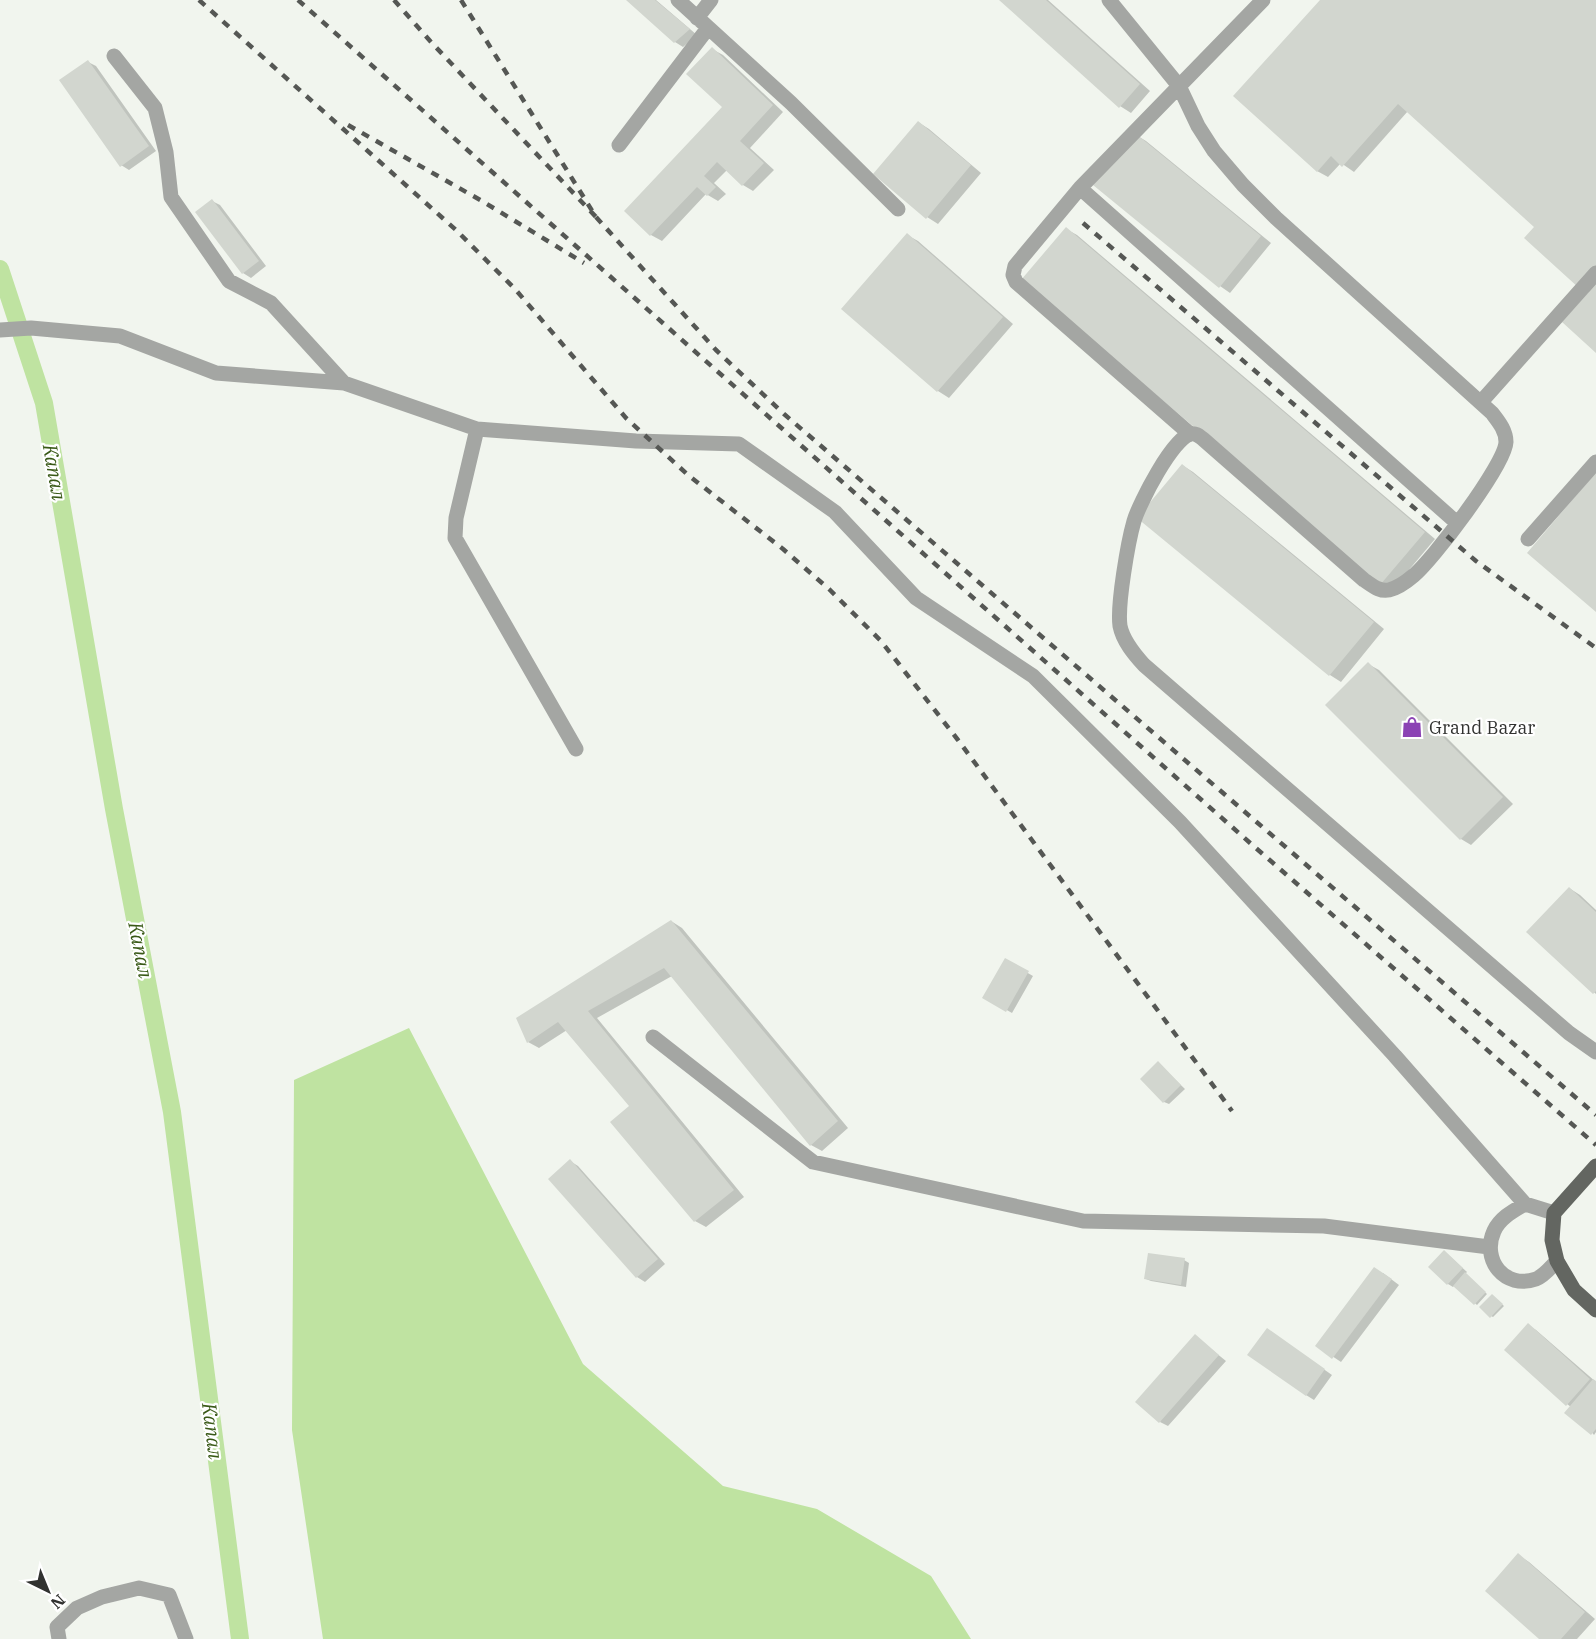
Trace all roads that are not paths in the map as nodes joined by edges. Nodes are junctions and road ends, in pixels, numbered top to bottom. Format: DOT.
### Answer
graph roads {
  1 [pos="678,0"];
  2 [pos="711,0"];
  3 [pos="1263,0"];
  4 [pos="1114,2"];
  5 [pos="696,18"];
  6 [pos="708,28"];
  7 [pos="114,56"];
  8 [pos="1179,86"];
  9 [pos="619,145"];
  10 [pos="1080,188"];
  11 [pos="898,209"];
  12 [pos="1596,273"];
  13 [pos="0,330"];
  14 [pos="344,383"];
  15 [pos="1480,402"];
  16 [pos="477,429"];
  17 [pos="1190,434"];
  18 [pos="1596,462"];
  19 [pos="1457,523"];
  20 [pos="1528,540"];
  21 [pos="576,749"];
  22 [pos="653,1037"];
  23 [pos="1596,1052"];
  24 [pos="1596,1166"];
  25 [pos="1525,1204"];
  26 [pos="1554,1213"];
  27 [pos="1489,1247"];
  28 [pos="1557,1262"];
  29 [pos="1596,1310"];
  30 [pos="58,1633"];
  31 [pos="186,1639"];
  1 -- 5 [label="street"];
  2 -- 5 [label="street"];
  3 -- 8 [label="street"];
  4 -- 8 [label="street"];
  5 -- 6 [label="street"];
  6 -- 9 [label="street"];
  6 -- 11 [label="street"];
  7 -- 14 [label="street"];
  8 -- 10 [label="street"];
  8 -- 15 [label="street"];
  10 -- 17 [label="street"];
  10 -- 19 [label="street"];
  12 -- 15 [label="street"];
  13 -- 14 [label="street"];
  14 -- 16 [label="street"];
  15 -- 19 [label="street"];
  16 -- 21 [label="street"];
  16 -- 25 [label="street"];
  17 -- 19 [label="street"];
  17 -- 23 [label="street"];
  18 -- 20 [label="street"];
  22 -- 27 [label="street"];
  24 -- 26 [label="main road"];
  25 -- 26 [label="street"];
  25 -- 27 [label="street"];
  26 -- 28 [label="main road"];
  27 -- 28 [label="street"];
  28 -- 29 [label="main road"];
  30 -- 31 [label="street"];
}
